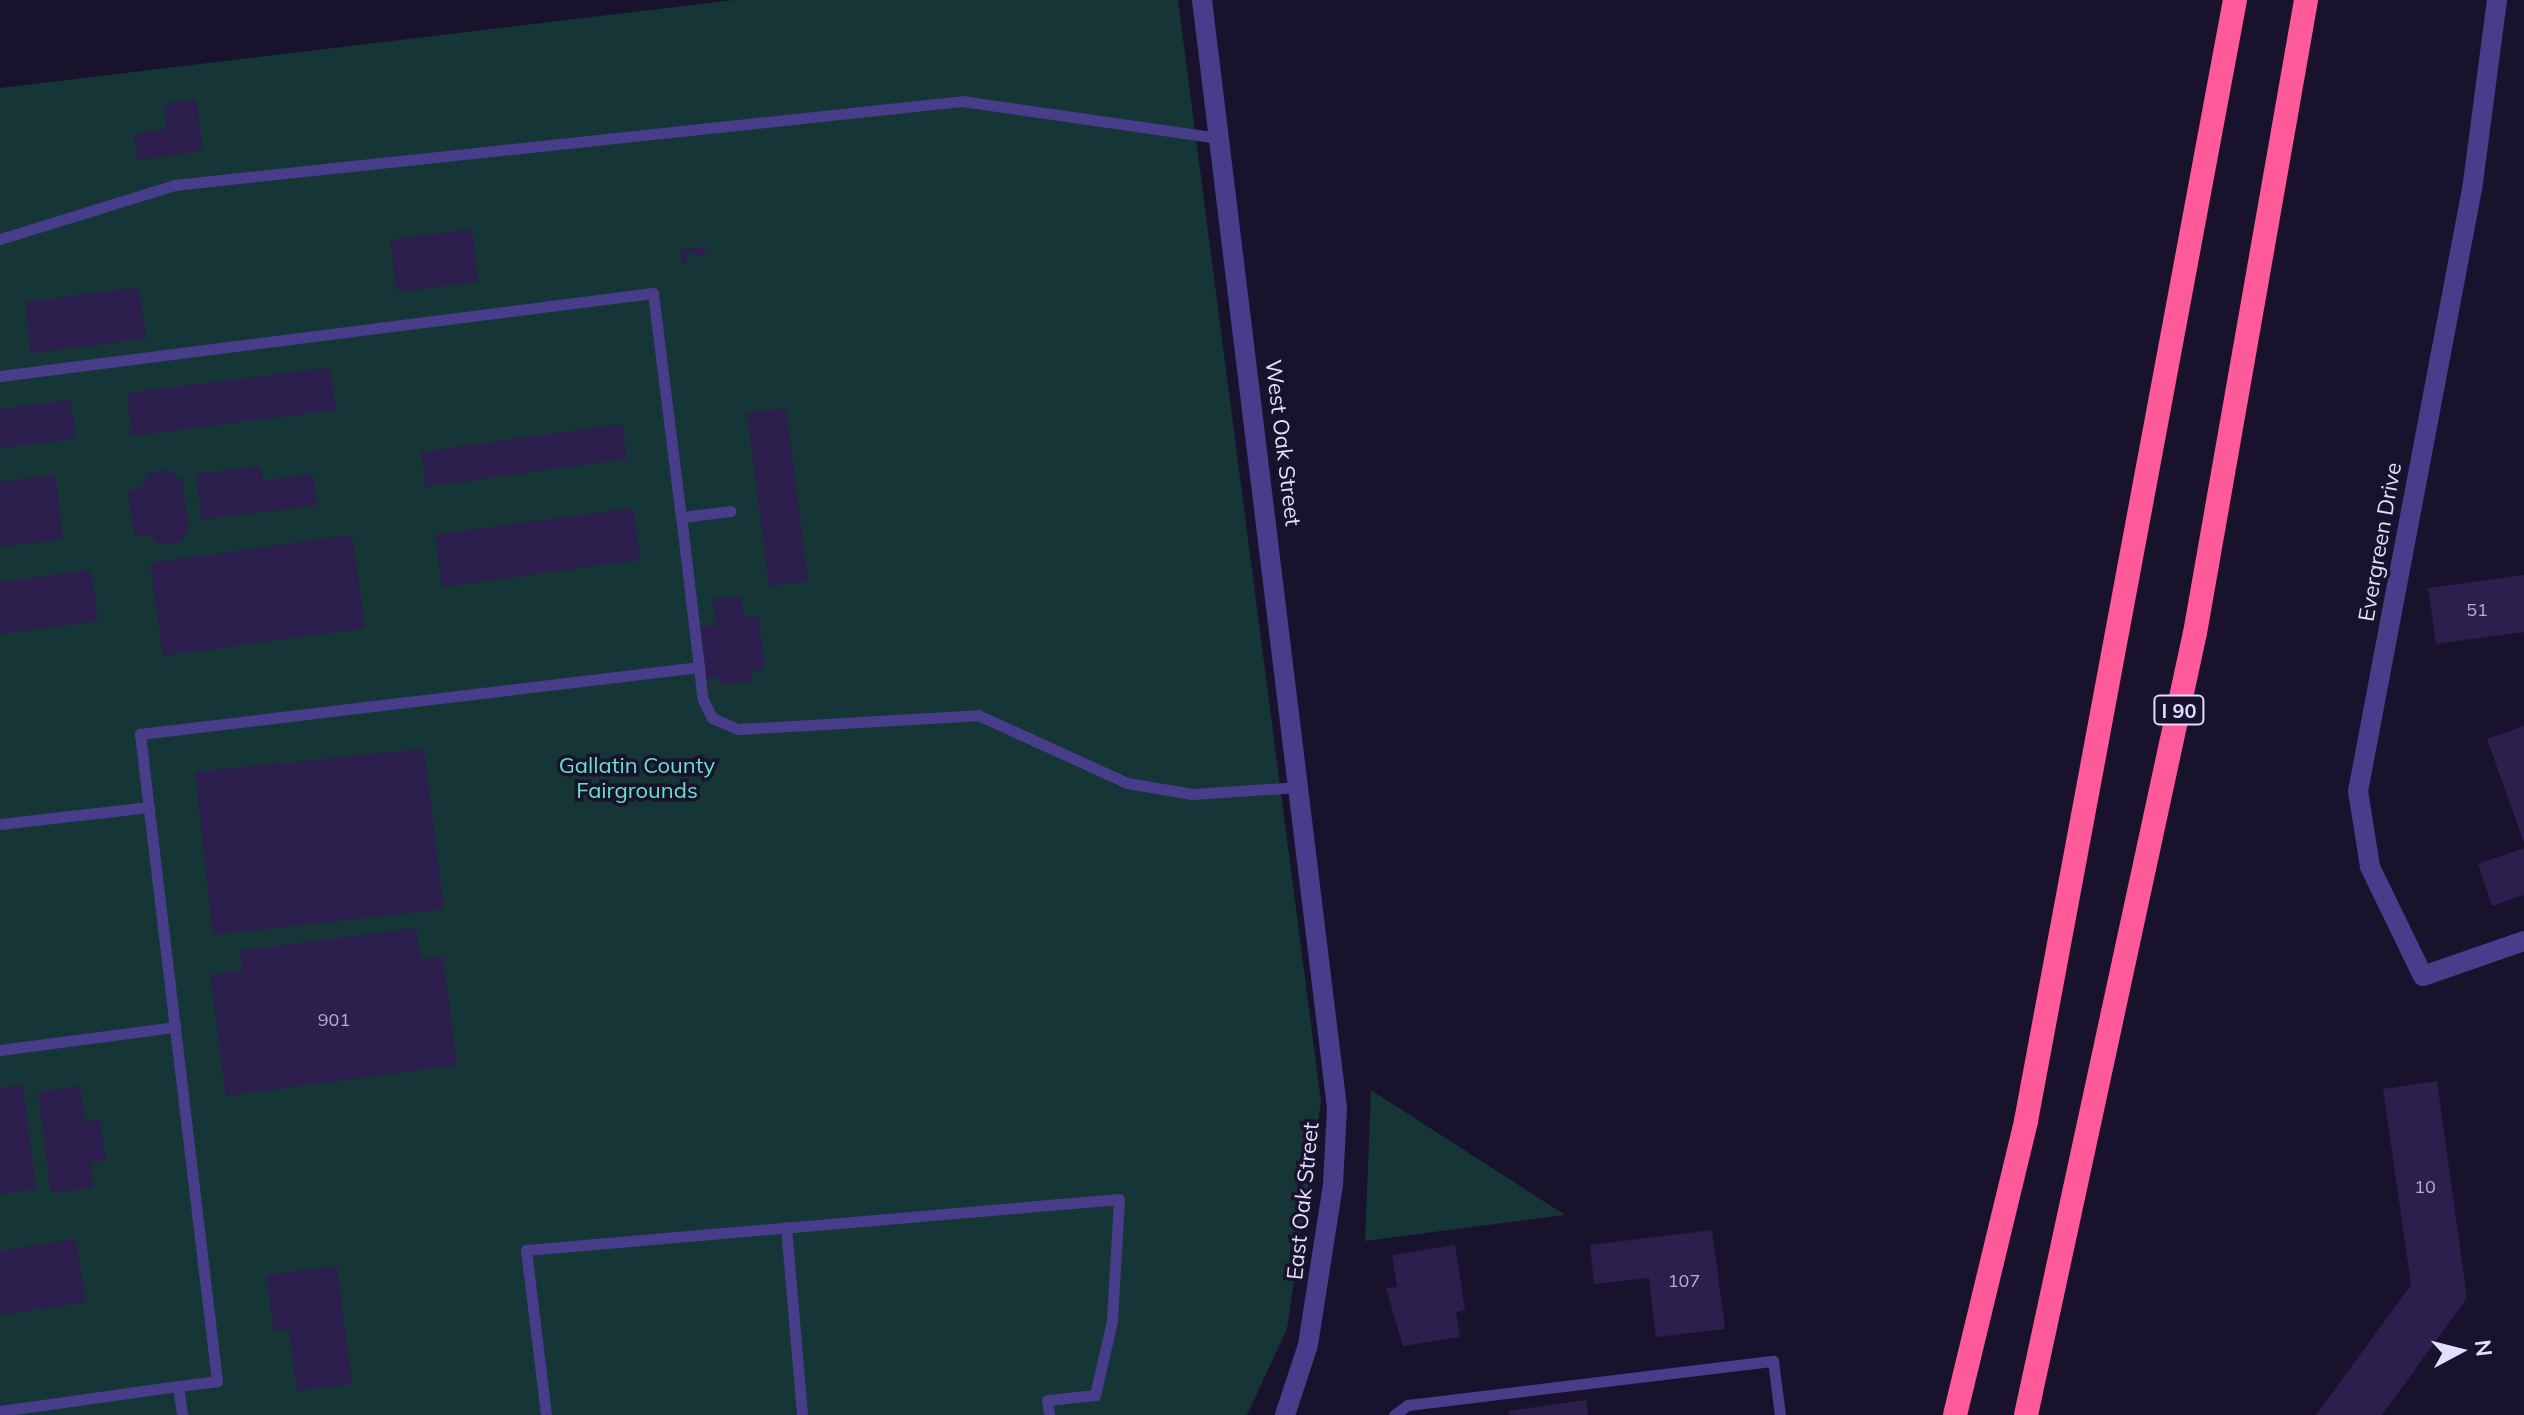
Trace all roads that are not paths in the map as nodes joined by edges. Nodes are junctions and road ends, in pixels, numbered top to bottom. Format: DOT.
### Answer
graph roads {
  1 [pos="1202,0"];
  2 [pos="2235,0"];
  3 [pos="2306,0"];
  4 [pos="2497,0"];
  5 [pos="1220,138"];
  6 [pos="0,239"];
  7 [pos="0,376"];
  8 [pos="731,511"];
  9 [pos="681,517"];
  10 [pos="699,667"];
  11 [pos="1303,787"];
  12 [pos="149,807"];
  13 [pos="0,824"];
  14 [pos="1316,893"];
  15 [pos="2524,941"];
  16 [pos="175,1027"];
  17 [pos="0,1050"];
  18 [pos="786,1227"];
  19 [pos="178,1386"];
  20 [pos="0,1411"];
  21 [pos="182,1415"];
  22 [pos="546,1415"];
  23 [pos="802,1415"];
  24 [pos="1049,1415"];
  25 [pos="1285,1415"];
  26 [pos="1394,1415"];
  27 [pos="1780,1415"];
  28 [pos="1955,1415"];
  29 [pos="2026,1415"];
  1 -- 5 [label="street, West Oak Street"];
  2 -- 28 [label="highway"];
  3 -- 29 [label="highway, I 90"];
  4 -- 15 [label="street, Evergreen Drive"];
  5 -- 6 [label="lane"];
  5 -- 11 [label="street, West Oak Street"];
  7 -- 9 [label="lane"];
  8 -- 9 [label="lane"];
  9 -- 10 [label="lane"];
  10 -- 11 [label="lane"];
  10 -- 12 [label="lane"];
  11 -- 14 [label="street, West Oak Street"];
  12 -- 13 [label="lane"];
  12 -- 16 [label="lane"];
  14 -- 25 [label="street, East Oak Street"];
  16 -- 17 [label="lane"];
  16 -- 19 [label="lane"];
  18 -- 22 [label="lane"];
  18 -- 23 [label="lane"];
  18 -- 24 [label="lane"];
  19 -- 20 [label="lane"];
  19 -- 21 [label="lane"];
  26 -- 27 [label="lane"];
}
